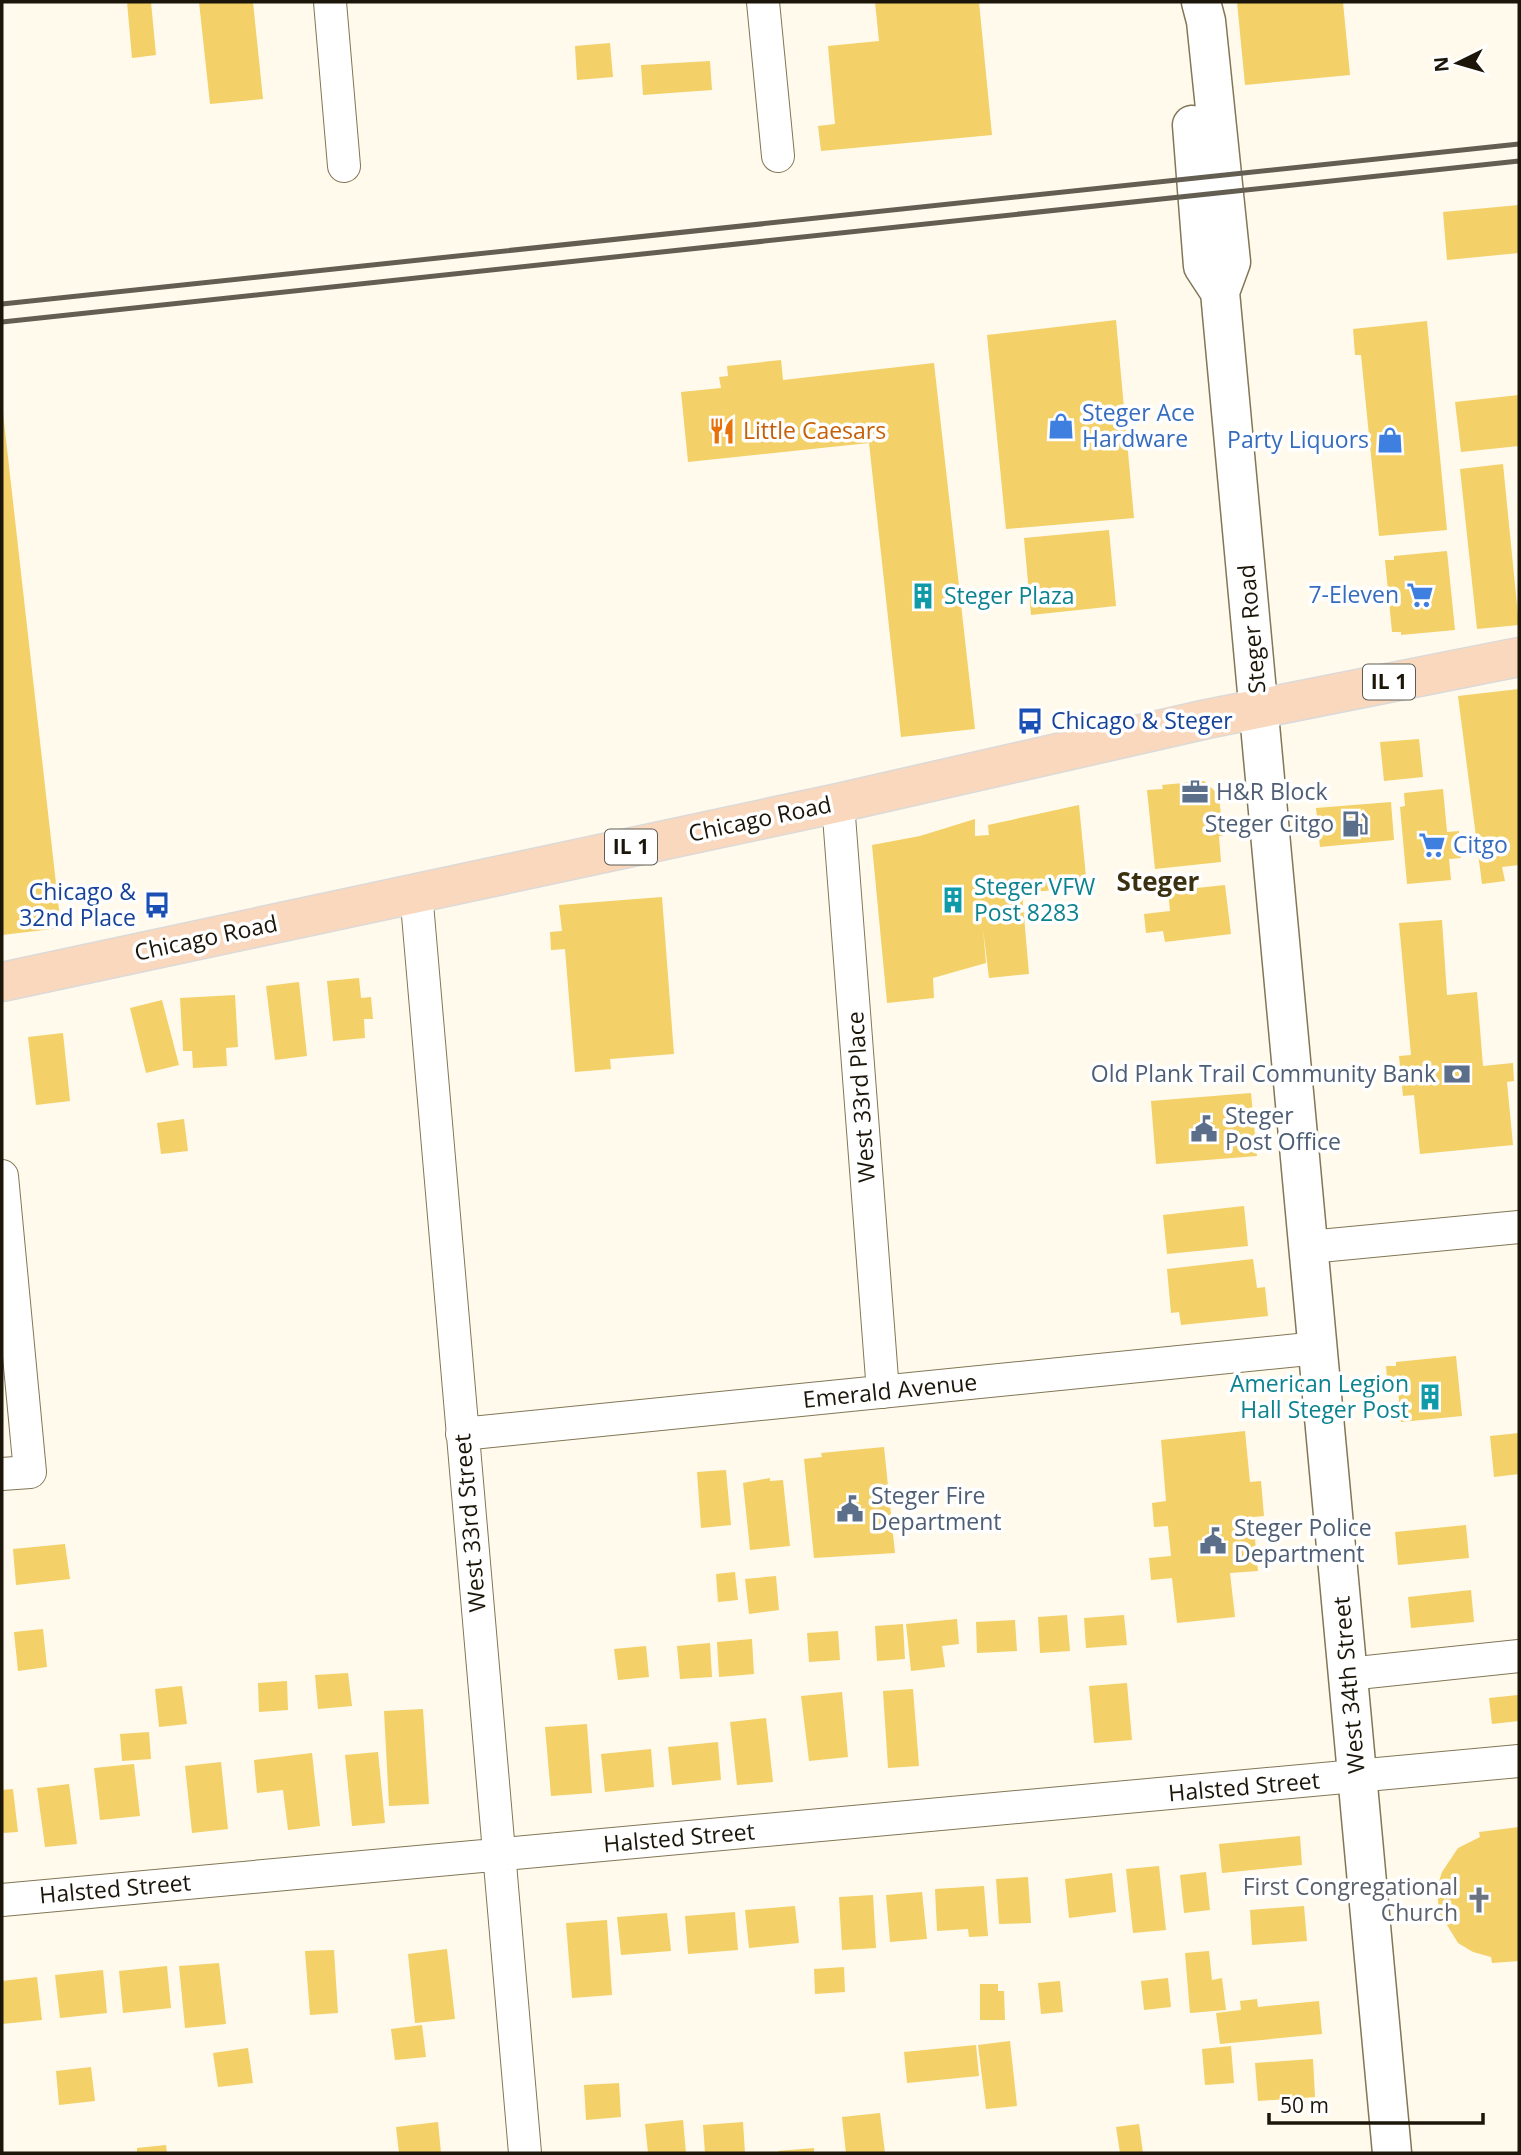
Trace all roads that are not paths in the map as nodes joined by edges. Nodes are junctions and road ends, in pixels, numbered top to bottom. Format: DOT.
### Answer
graph roads {
  1 [pos="330,2"];
  2 [pos="763,2"];
  3 [pos="1185,2"];
  4 [pos="1200,2"];
  5 [pos="778,156"];
  6 [pos="344,166"];
  7 [pos="1220,292"];
  8 [pos="1519,657"];
  9 [pos="1259,708"];
  10 [pos="838,803"];
  11 [pos="416,892"];
  12 [pos="1283,966"];
  13 [pos="2,982"];
  14 [pos="2,1176"];
  15 [pos="1519,1227"];
  16 [pos="1309,1247"];
  17 [pos="1318,1348"];
  18 [pos="883,1392"];
  19 [pos="462,1434"];
  20 [pos="16,1473"];
  21 [pos="1519,1656"];
  22 [pos="1348,1674"];
  23 [pos="1519,1760"];
  24 [pos="1357,1777"];
  25 [pos="499,1854"];
  26 [pos="2,1900"];
  27 [pos="525,2153"];
  28 [pos="1392,2153"];
  1 -- 6 [label="street"];
  2 -- 5 [label="street"];
  3 -- 7 [label="street, Steger Road"];
  4 -- 7 [label="street, Steger Road"];
  7 -- 9 [label="street, Steger Road"];
  8 -- 9 [label="main road, Chicago Road / IL 1"];
  9 -- 10 [label="main road, Chicago Road / IL 1"];
  9 -- 12 [label="street, Steger Road"];
  10 -- 11 [label="main road, Chicago Road / IL 1"];
  10 -- 18 [label="street, West 33rd Place"];
  11 -- 13 [label="main road, Chicago Road / IL 1"];
  11 -- 19 [label="street, West 33rd Street"];
  12 -- 16 [label="street, West 34th Street"];
  14 -- 20 [label="street"];
  15 -- 16 [label="street"];
  16 -- 17 [label="street, West 34th Street"];
  17 -- 18 [label="street, Emerald Avenue"];
  17 -- 22 [label="street, West 34th Street"];
  18 -- 19 [label="street, Emerald Avenue"];
  19 -- 25 [label="street, West 33rd Street"];
  21 -- 22 [label="street"];
  22 -- 24 [label="street, West 34th Street"];
  23 -- 24 [label="street, Halsted Street"];
  24 -- 25 [label="street, Halsted Street"];
  24 -- 28 [label="street, West 34th Street"];
  25 -- 26 [label="street, Halsted Street"];
  25 -- 27 [label="street, West 33rd Street"];
}
